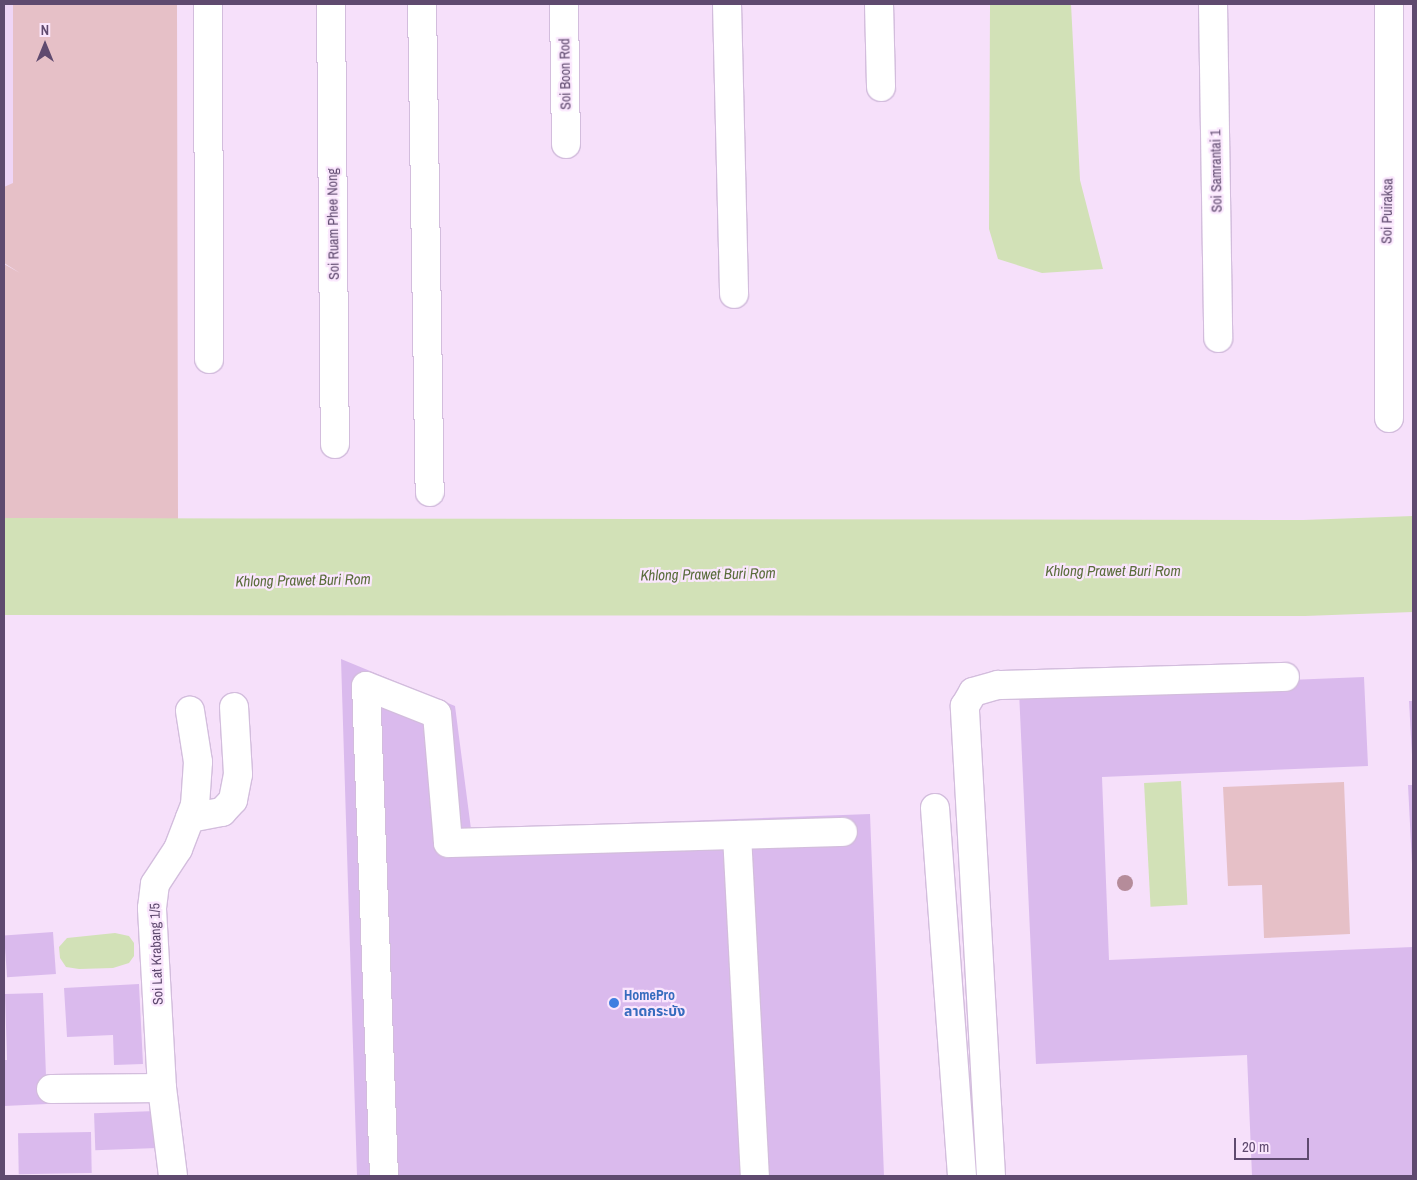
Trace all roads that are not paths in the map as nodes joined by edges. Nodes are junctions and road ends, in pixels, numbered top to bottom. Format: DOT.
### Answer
graph roads {
  1 [pos="208,4"];
  2 [pos="331,4"];
  3 [pos="422,4"];
  4 [pos="564,4"];
  5 [pos="727,4"];
  6 [pos="879,4"];
  7 [pos="1214,4"];
  8 [pos="1389,4"];
  9 [pos="881,88"];
  10 [pos="566,144"];
  11 [pos="734,294"];
  12 [pos="1218,338"];
  13 [pos="209,359"];
  14 [pos="1389,418"];
  15 [pos="335,444"];
  16 [pos="430,492"];
  17 [pos="1285,677"];
  18 [pos="234,707"];
  19 [pos="190,711"];
  20 [pos="935,808"];
  21 [pos="190,818"];
  22 [pos="843,832"];
  23 [pos="737,835"];
  24 [pos="162,1088"];
  25 [pos="51,1089"];
  26 [pos="173,1176"];
  27 [pos="384,1176"];
  28 [pos="755,1176"];
  29 [pos="962,1176"];
  30 [pos="990,1176"];
  1 -- 13 [label="street"];
  2 -- 15 [label="street, Soi Ruam Phee Nong"];
  3 -- 16 [label="street"];
  4 -- 10 [label="street, Soi Boon Rod"];
  5 -- 11 [label="street"];
  6 -- 9 [label="street"];
  7 -- 12 [label="street, Soi Samrantai 1"];
  8 -- 14 [label="street, Soi Puiraksa"];
  17 -- 30 [label="street"];
  18 -- 21 [label="street"];
  19 -- 21 [label="street, Soi Lat Krabang 1/5"];
  20 -- 29 [label="street"];
  21 -- 24 [label="street, Soi Lat Krabang 1/5"];
  22 -- 23 [label="street"];
  23 -- 27 [label="street"];
  23 -- 28 [label="street"];
  24 -- 25 [label="street"];
  24 -- 26 [label="street, Soi Lat Krabang 1/5"];
}
